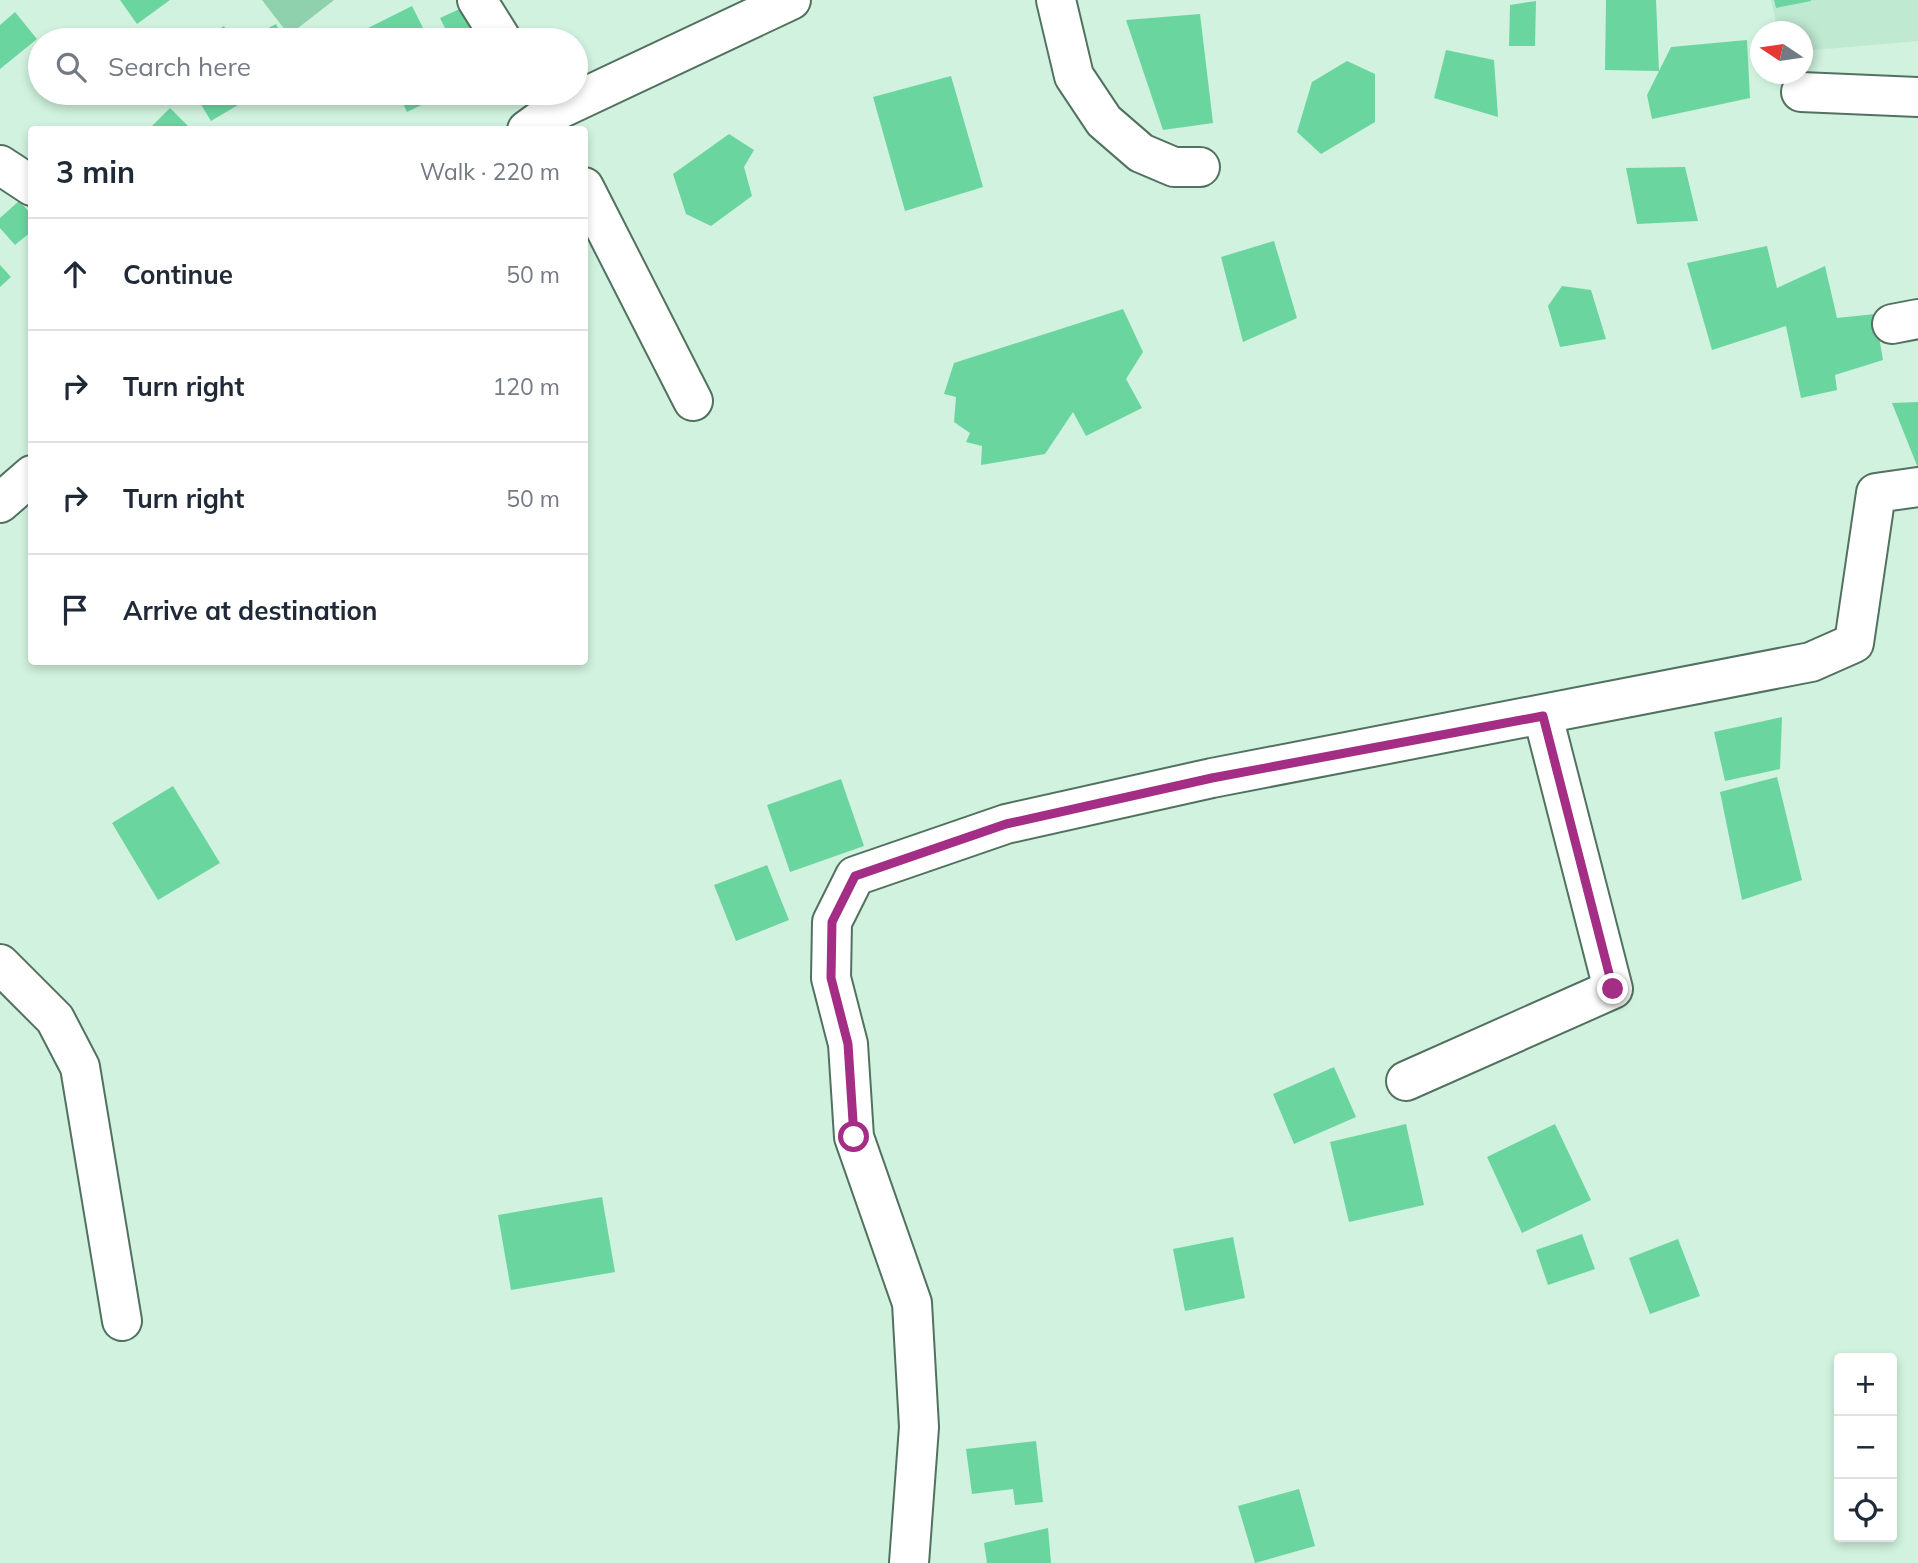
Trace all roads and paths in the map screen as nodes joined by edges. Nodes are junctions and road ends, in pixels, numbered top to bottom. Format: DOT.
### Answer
graph roads {
  1 [pos="477,0"];
  2 [pos="791,0"];
  3 [pos="1056,0"];
  4 [pos="494,28"];
  5 [pos="1801,92"];
  6 [pos="588,95"];
  7 [pos="1918,97"];
  8 [pos="566,105"];
  9 [pos="542,116"];
  10 [pos="0,165"];
  11 [pos="1200,167"];
  12 [pos="28,183"];
  13 [pos="588,195"];
  14 [pos="693,401"];
  15 [pos="28,478"];
  16 [pos="1918,487"];
  17 [pos="0,503"];
  18 [pos="1543,716"];
  19 [pos="0,964"];
  20 [pos="1406,1081"];
  21 [pos="122,1321"];
  22 [pos="909,1563"];
  1 -- 4 [label="street"];
  2 -- 6 [label="street"];
  3 -- 11 [label="street"];
  5 -- 7 [label="street"];
  8 -- 9 [label="street"];
  10 -- 12 [label="street"];
  13 -- 14 [label="street"];
  15 -- 17 [label="street"];
  16 -- 18 [label="street"];
  18 -- 20 [label="street"];
  18 -- 22 [label="street"];
  19 -- 21 [label="street"];
}
